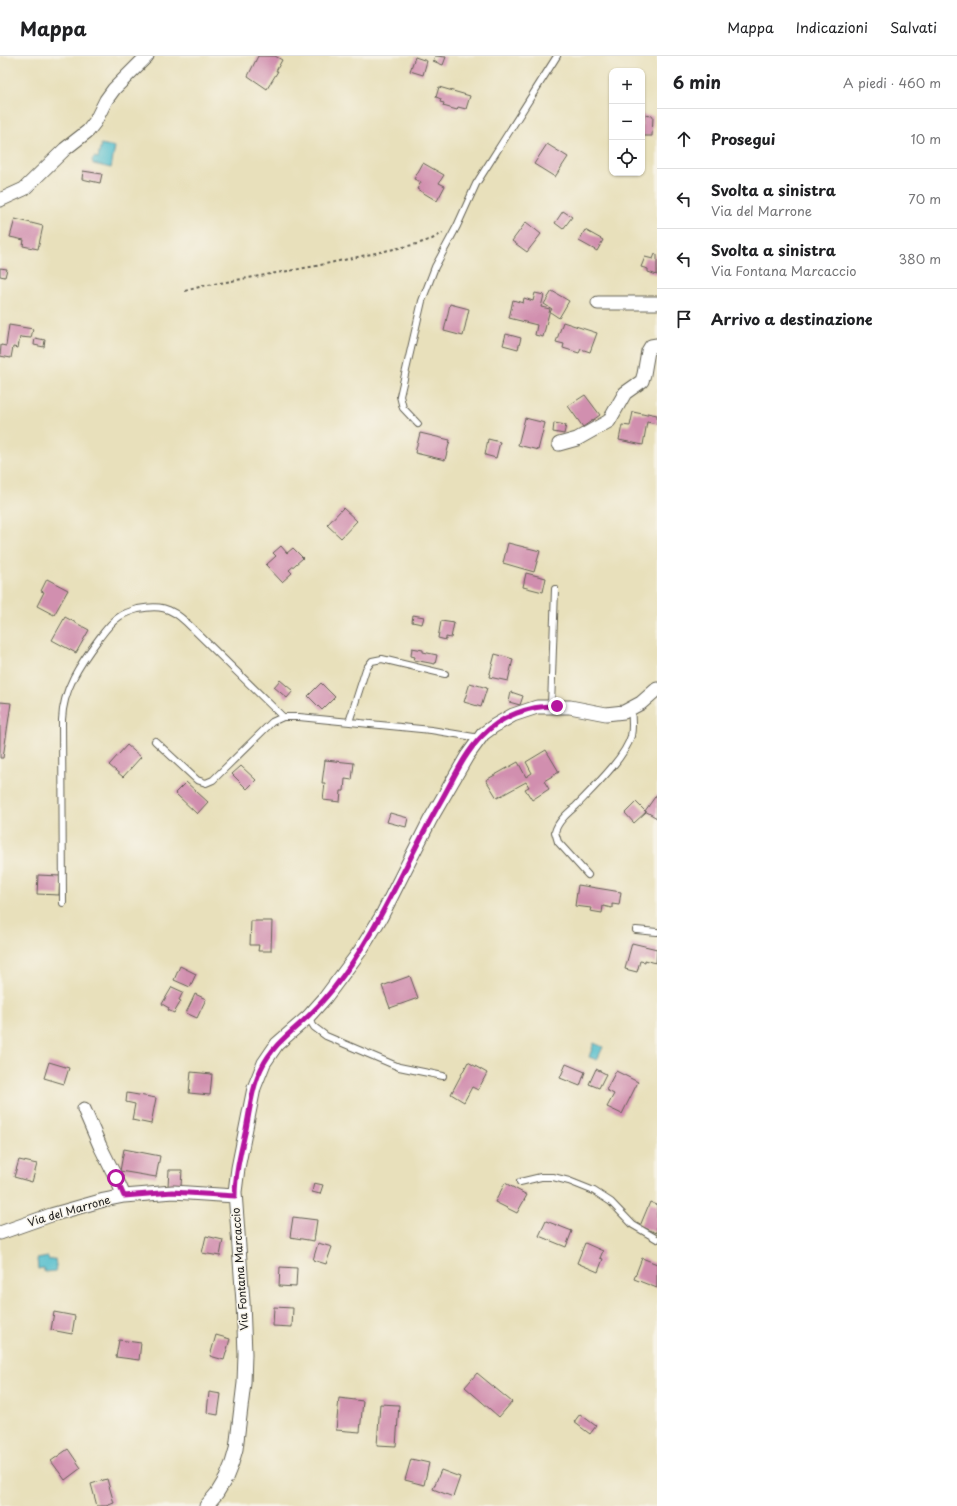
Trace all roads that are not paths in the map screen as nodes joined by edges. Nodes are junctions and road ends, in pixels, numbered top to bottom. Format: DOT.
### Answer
graph roads {
  1 [pos="147,56"];
  2 [pos="557,56"];
  3 [pos="0,200"];
  4 [pos="598,303"];
  5 [pos="657,303"];
  6 [pos="657,345"];
  7 [pos="418,424"];
  8 [pos="559,444"];
  9 [pos="555,589"];
  10 [pos="445,674"];
  11 [pos="657,689"];
  12 [pos="551,706"];
  13 [pos="631,709"];
  14 [pos="282,717"];
  15 [pos="349,722"];
  16 [pos="480,738"];
  17 [pos="155,741"];
  18 [pos="588,874"];
  19 [pos="63,904"];
  20 [pos="636,930"];
  21 [pos="657,932"];
  22 [pos="308,1017"];
  23 [pos="443,1076"];
  24 [pos="84,1109"];
  25 [pos="520,1182"];
  26 [pos="124,1196"];
  27 [pos="235,1196"];
  28 [pos="0,1233"];
  29 [pos="657,1239"];
  30 [pos="208,1505"];
  1 -- 3 [label="street"];
  2 -- 7 [label="lane"];
  4 -- 5 [label="street"];
  6 -- 8 [label="street"];
  9 -- 12 [label="lane"];
  10 -- 15 [label="lane"];
  11 -- 13 [label="street, Via Fontana Marcaccio"];
  12 -- 13 [label="street, Via Fontana Marcaccio"];
  12 -- 16 [label="street, Via Fontana Marcaccio"];
  13 -- 18 [label="lane"];
  14 -- 15 [label="lane"];
  14 -- 17 [label="lane"];
  14 -- 19 [label="lane"];
  15 -- 16 [label="lane"];
  16 -- 22 [label="street, Via Fontana Marcaccio"];
  20 -- 21 [label="lane"];
  22 -- 23 [label="lane"];
  22 -- 27 [label="street, Via Fontana Marcaccio"];
  24 -- 26 [label="street"];
  25 -- 29 [label="lane"];
  26 -- 27 [label="street, Via del Marrone"];
  26 -- 28 [label="street, Via del Marrone"];
  27 -- 30 [label="street, Via Fontana Marcaccio"];
}
